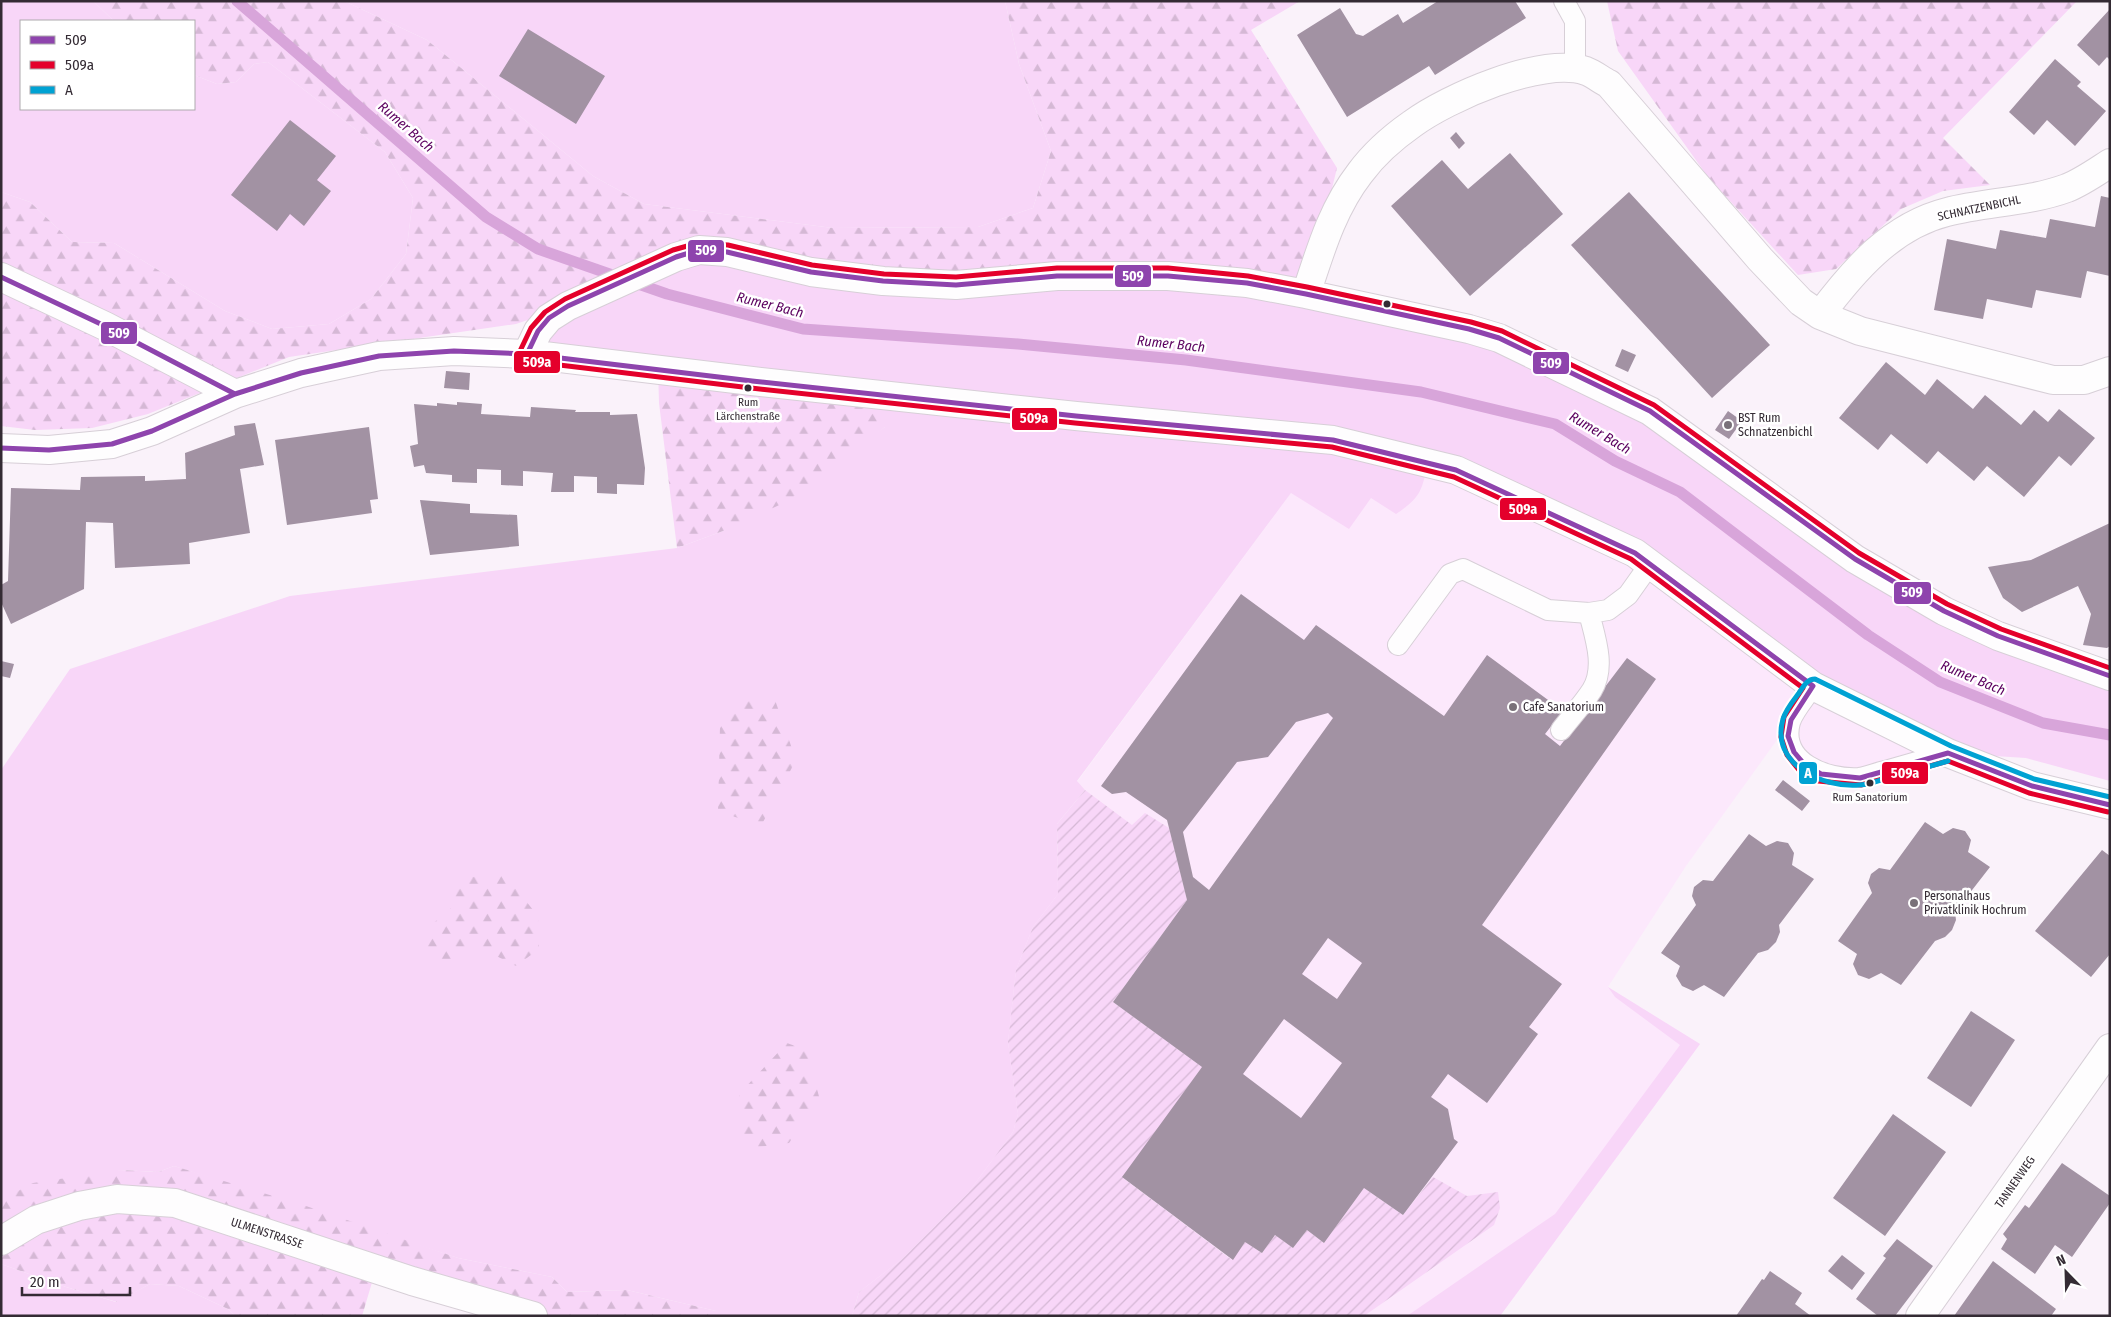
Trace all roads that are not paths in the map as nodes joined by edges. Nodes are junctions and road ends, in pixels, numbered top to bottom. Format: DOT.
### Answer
graph roads {
  1 [pos="1564,1"];
  2 [pos="1575,70"];
  3 [pos="2110,163"];
  4 [pos="1,277"];
  5 [pos="1306,294"];
  6 [pos="1820,315"];
  7 [pos="527,354"];
  8 [pos="2110,371"];
  9 [pos="235,394"];
  10 [pos="1,448"];
  11 [pos="1650,564"];
  12 [pos="1589,613"];
  13 [pos="1398,645"];
  14 [pos="2110,676"];
  15 [pos="1813,686"];
  16 [pos="1561,730"];
  17 [pos="1948,753"];
  18 [pos="2110,805"];
  19 [pos="2110,1048"];
  20 [pos="1,1241"];
  21 [pos="533,1316"];
  22 [pos="1920,1316"];
  1 -- 2 [label="lane"];
  2 -- 5 [label="street"];
  2 -- 6 [label="street"];
  3 -- 6 [label="street, SCHNATZENBICHL"];
  4 -- 9 [label="street"];
  5 -- 7 [label="street"];
  5 -- 14 [label="street"];
  6 -- 8 [label="street"];
  7 -- 9 [label="street"];
  7 -- 11 [label="street"];
  9 -- 10 [label="street"];
  11 -- 12 [label="lane"];
  11 -- 15 [label="street"];
  12 -- 13 [label="lane"];
  12 -- 16 [label="lane"];
  15 -- 17 [label="street"];
  15 -- 17 [label="lane"];
  17 -- 18 [label="street"];
  19 -- 22 [label="street, TANNENWEG"];
  20 -- 21 [label="street, ULMENSTRASSE"];
}
